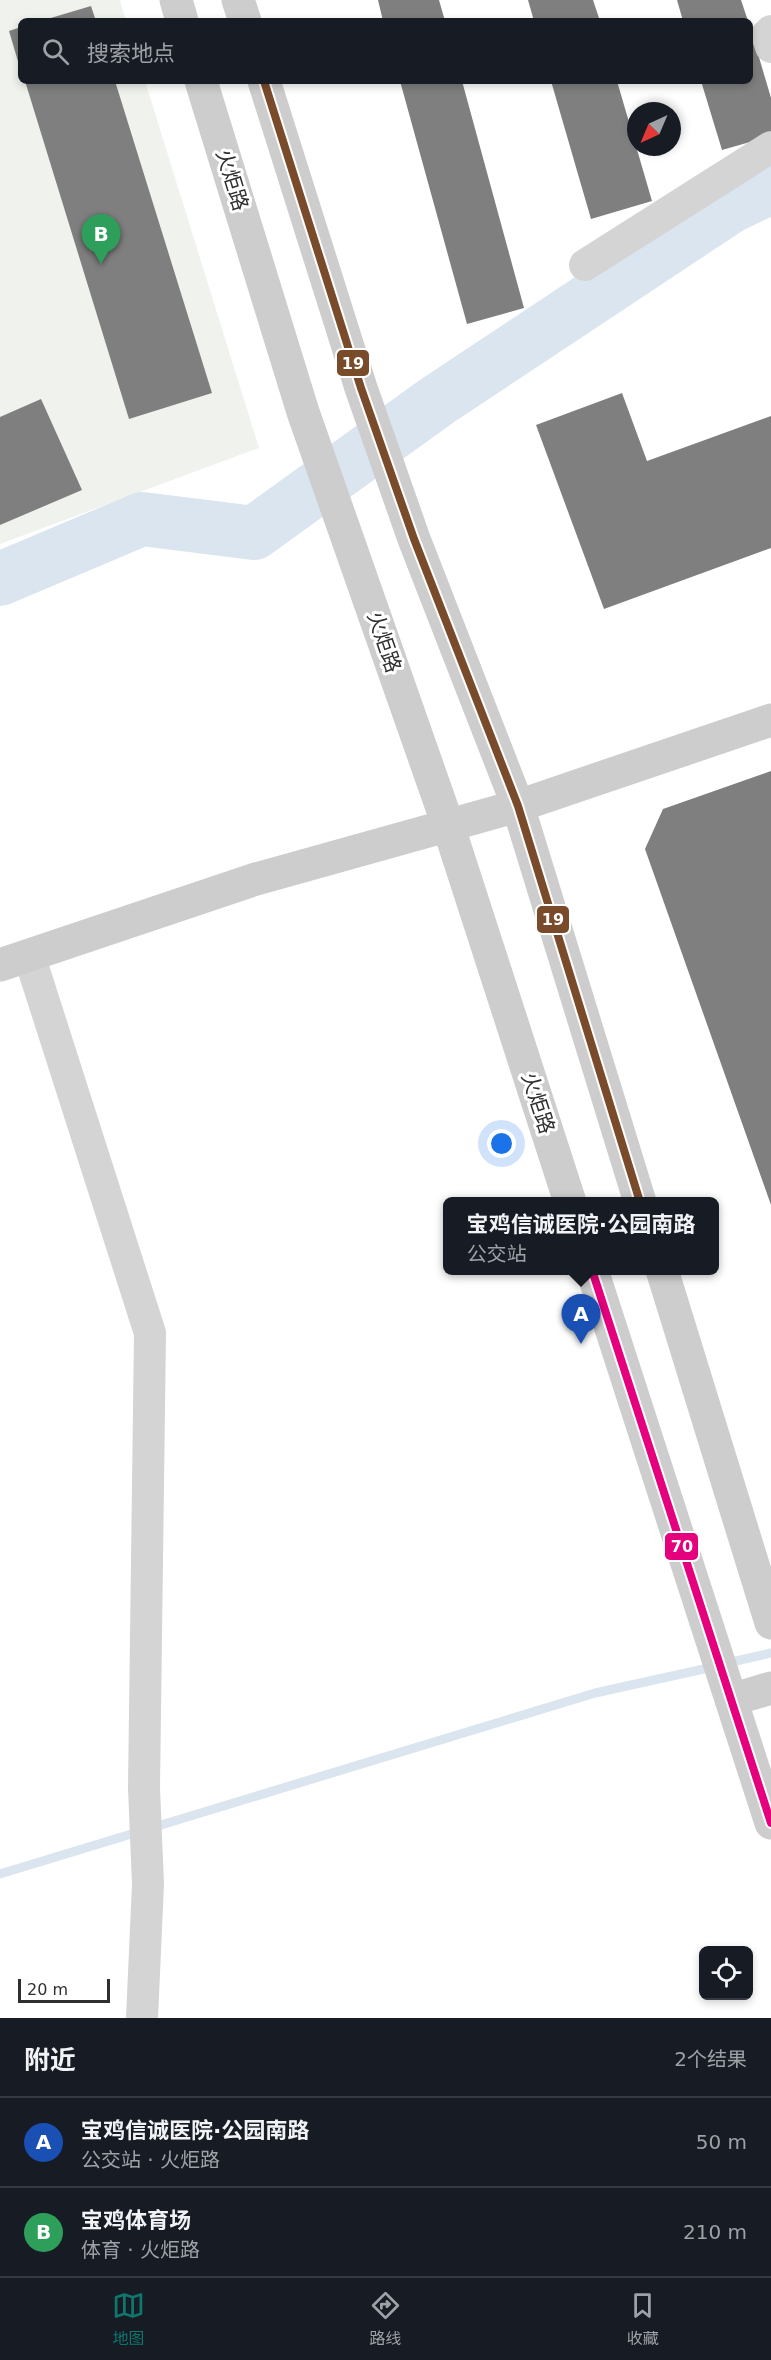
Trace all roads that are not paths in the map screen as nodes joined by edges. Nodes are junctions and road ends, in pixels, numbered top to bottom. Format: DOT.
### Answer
graph roads {
  1 [pos="176,0"];
  2 [pos="238,0"];
  3 [pos="181,18"];
  4 [pos="244,18"];
  5 [pos="771,31"];
  6 [pos="771,46"];
  7 [pos="202,84"];
  8 [pos="265,84"];
  9 [pos="771,147"];
  10 [pos="585,266"];
  11 [pos="771,720"];
  12 [pos="518,806"];
  13 [pos="448,825"];
  14 [pos="15,960"];
  15 [pos="568,1197"];
  16 [pos="638,1197"];
  17 [pos="594,1275"];
  18 [pos="664,1275"];
  19 [pos="771,1623"];
  20 [pos="771,1688"];
  21 [pos="729,1692"];
  22 [pos="771,1823"];
  23 [pos="142,2018"];
  1 -- 3 [label="main road"];
  2 -- 4 [label="main road"];
  5 -- 6 [label="street"];
  7 -- 13 [label="main road, 火炬路"];
  8 -- 12 [label="main road"];
  9 -- 10 [label="street"];
  11 -- 12 [label="main road"];
  12 -- 13 [label="main road"];
  12 -- 16 [label="main road"];
  13 -- 14 [label="main road"];
  13 -- 15 [label="main road, 火炬路"];
  14 -- 23 [label="street"];
  17 -- 21 [label="main road"];
  18 -- 19 [label="main road"];
  20 -- 21 [label="main road"];
  21 -- 22 [label="main road"];
}
